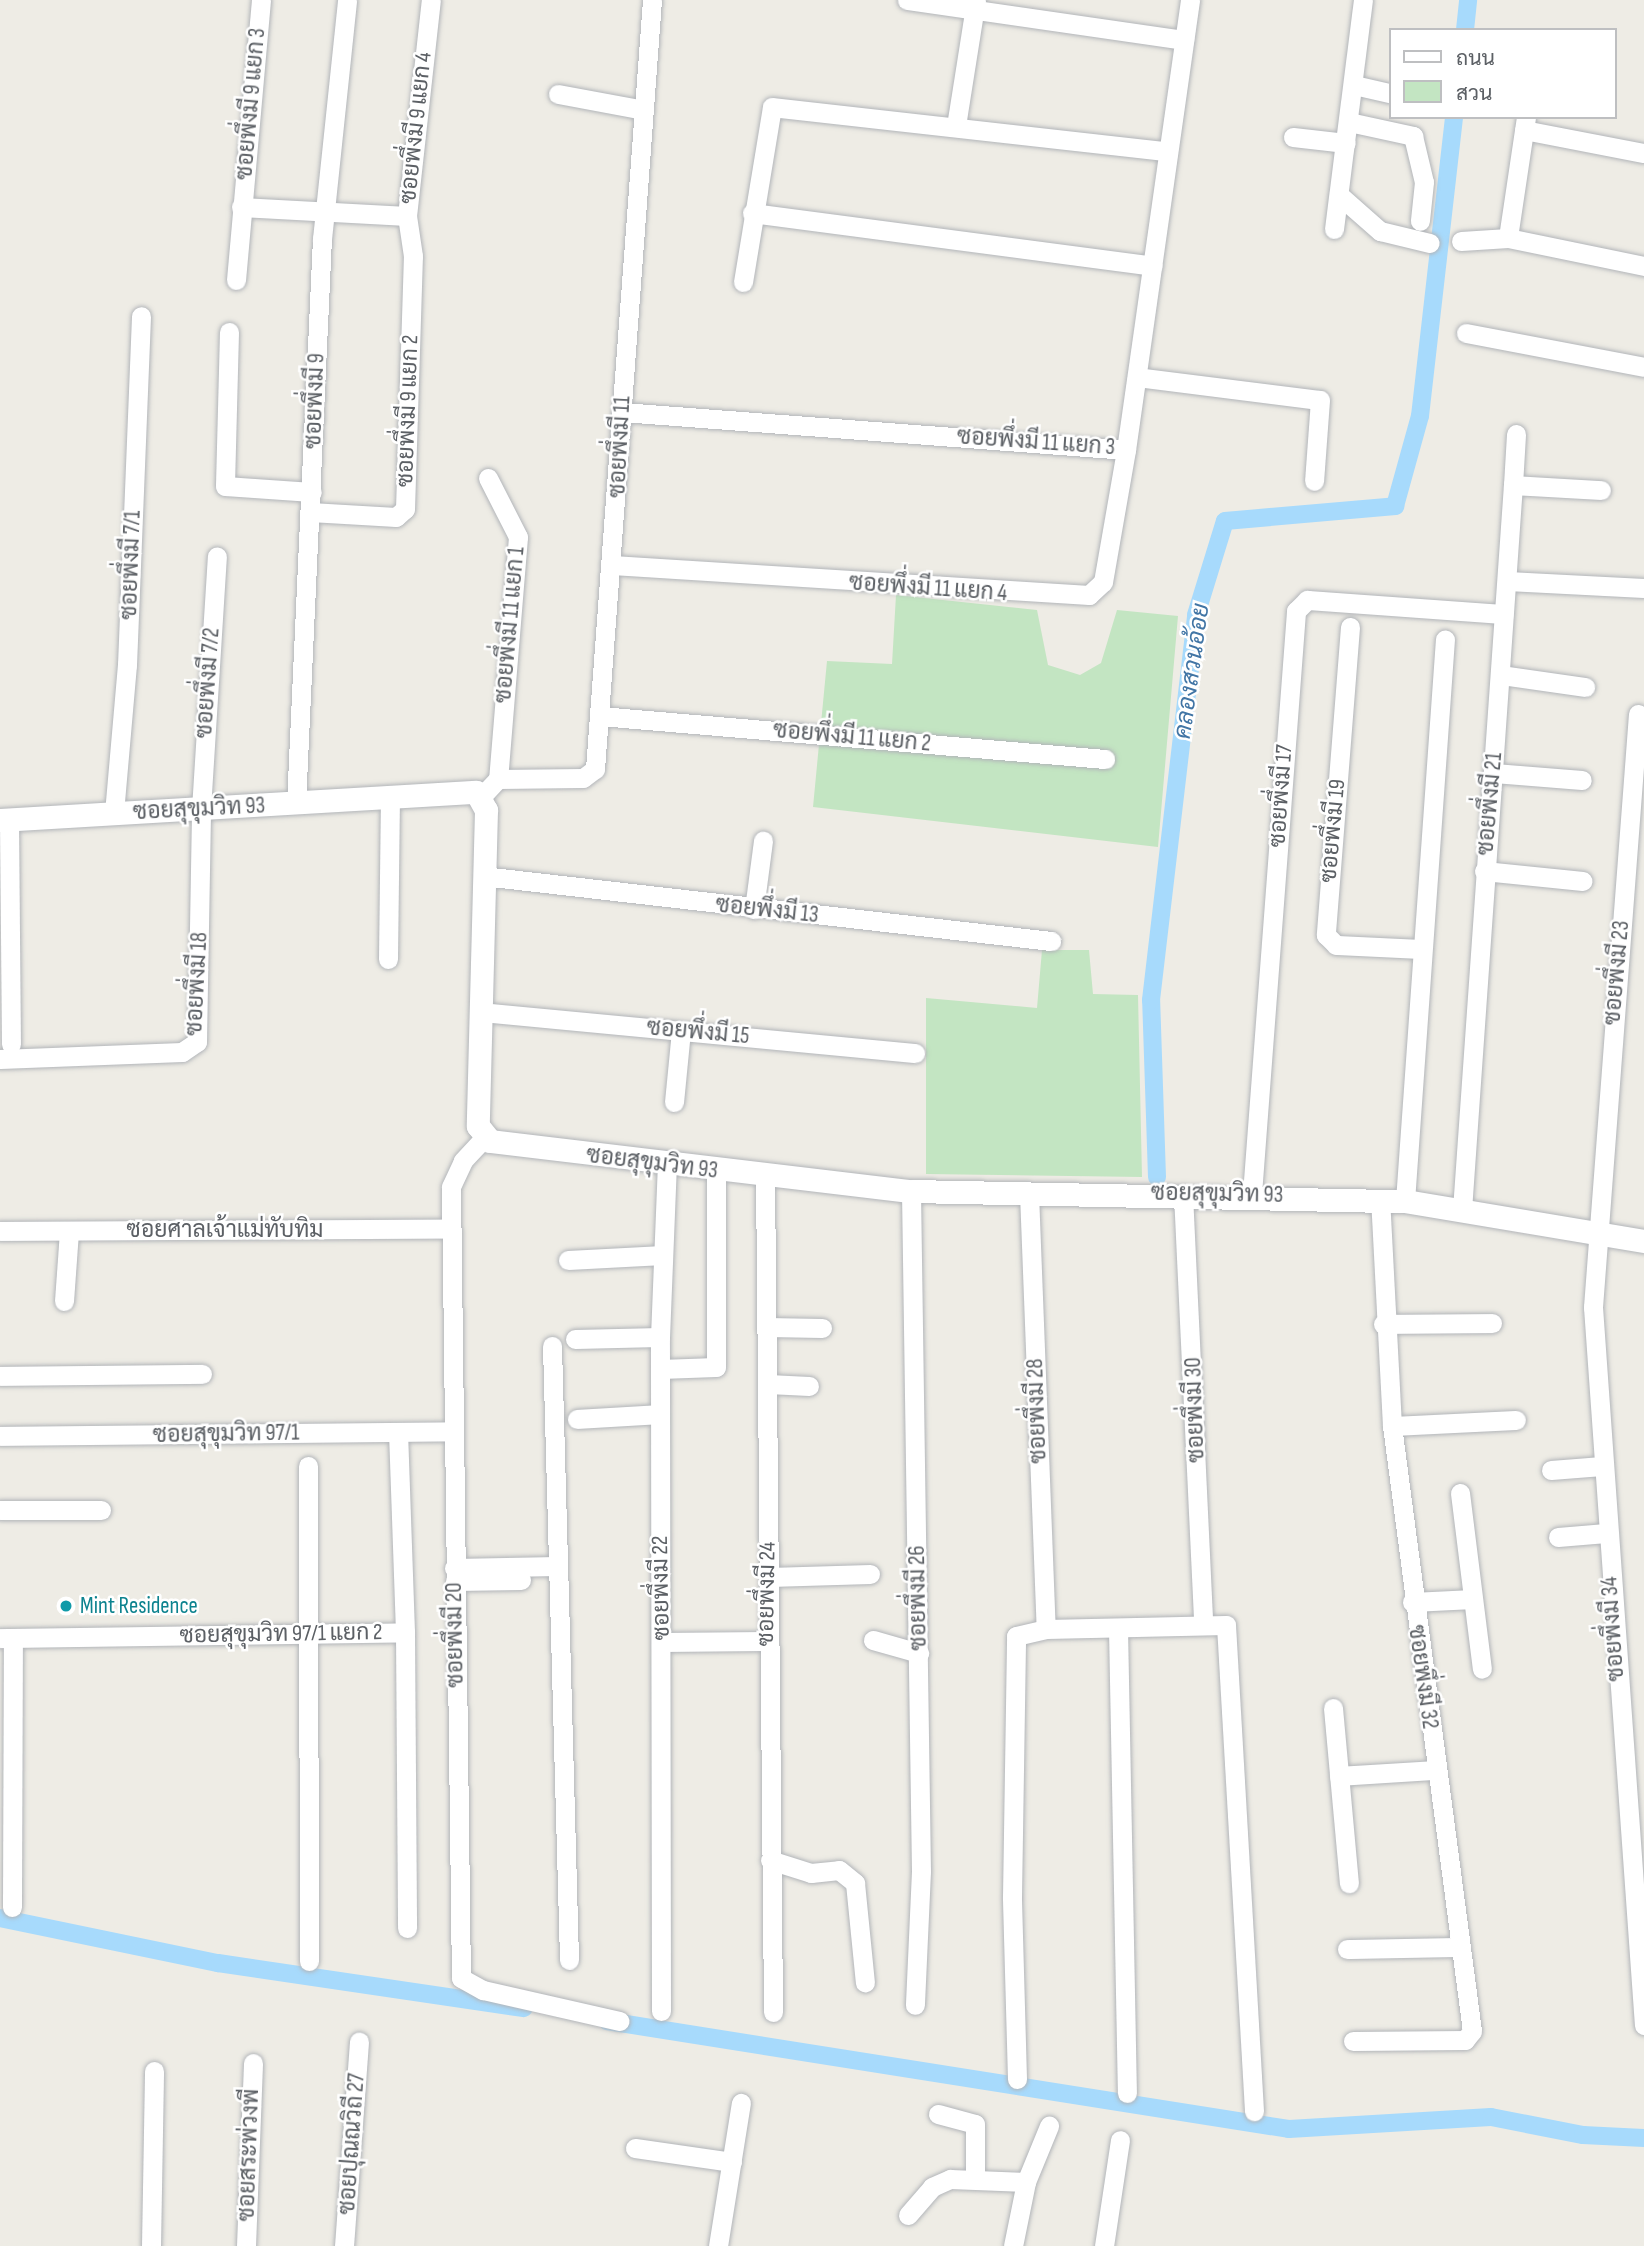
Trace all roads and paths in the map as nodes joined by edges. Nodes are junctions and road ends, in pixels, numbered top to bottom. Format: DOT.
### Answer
graph roads {
  1 [pos="261,0"];
  2 [pos="347,0"];
  3 [pos="431,0"];
  4 [pos="652,0"];
  5 [pos="907,0"];
  6 [pos="1190,0"];
  7 [pos="1363,0"];
  8 [pos="975,5"];
  9 [pos="1184,40"];
  10 [pos="1354,85"];
  11 [pos="1388,93"];
  12 [pos="558,94"];
  13 [pos="644,110"];
  14 [pos="1349,122"];
  15 [pos="1525,124"];
  16 [pos="956,126"];
  17 [pos="1293,137"];
  18 [pos="1346,143"];
  19 [pos="1166,151"];
  20 [pos="1644,153"];
  21 [pos="1339,195"];
  22 [pos="241,207"];
  23 [pos="752,213"];
  24 [pos="324,214"];
  25 [pos="407,216"];
  26 [pos="1420,221"];
  27 [pos="1334,229"];
  28 [pos="1508,238"];
  29 [pos="1461,241"];
  30 [pos="1430,243"];
  31 [pos="1153,266"];
  32 [pos="1644,266"];
  33 [pos="236,279"];
  34 [pos="743,282"];
  35 [pos="141,316"];
  36 [pos="229,332"];
  37 [pos="1466,333"];
  38 [pos="1644,367"];
  39 [pos="1137,377"];
  40 [pos="622,412"];
  41 [pos="1516,434"];
  42 [pos="1126,450"];
  43 [pos="488,478"];
  44 [pos="1314,481"];
  45 [pos="1513,485"];
  46 [pos="1601,490"];
  47 [pos="311,502"];
  48 [pos="217,557"];
  49 [pos="612,565"];
  50 [pos="1507,581"];
  51 [pos="1644,588"];
  52 [pos="1504,614"];
  53 [pos="1350,627"];
  54 [pos="1445,639"];
  55 [pos="1501,675"];
  56 [pos="1585,687"];
  57 [pos="1638,714"];
  58 [pos="600,716"];
  59 [pos="1105,759"];
  60 [pos="1494,773"];
  61 [pos="498,779"];
  62 [pos="1582,780"];
  63 [pos="482,796"];
  64 [pos="390,800"];
  65 [pos="296,804"];
  66 [pos="201,809"];
  67 [pos="114,813"];
  68 [pos="5,819"];
  69 [pos="763,841"];
  70 [pos="1484,871"];
  71 [pos="483,876"];
  72 [pos="1582,881"];
  73 [pos="754,908"];
  74 [pos="1051,941"];
  75 [pos="1422,949"];
  76 [pos="388,959"];
  77 [pos="481,1012"];
  78 [pos="681,1031"];
  79 [pos="5,1051"];
  80 [pos="915,1053"];
  81 [pos="674,1102"];
  82 [pos="485,1137"];
  83 [pos="667,1166"];
  84 [pos="716,1171"];
  85 [pos="765,1176"];
  86 [pos="911,1191"];
  87 [pos="1029,1193"];
  88 [pos="1183,1194"];
  89 [pos="1252,1194"];
  90 [pos="1380,1199"];
  91 [pos="1405,1202"];
  92 [pos="1462,1210"];
  93 [pos="450,1229"];
  94 [pos="0,1231"];
  95 [pos="69,1231"];
  96 [pos="1597,1232"];
  97 [pos="1644,1241"];
  98 [pos="663,1255"];
  99 [pos="568,1260"];
  100 [pos="64,1301"];
  101 [pos="1492,1323"];
  102 [pos="1383,1324"];
  103 [pos="767,1327"];
  104 [pos="822,1328"];
  105 [pos="660,1337"];
  106 [pos="575,1339"];
  107 [pos="552,1346"];
  108 [pos="660,1369"];
  109 [pos="202,1374"];
  110 [pos="0,1376"];
  111 [pos="768,1384"];
  112 [pos="809,1386"];
  113 [pos="660,1414"];
  114 [pos="577,1419"];
  115 [pos="1516,1420"];
  116 [pos="1392,1426"];
  117 [pos="453,1431"];
  118 [pos="398,1432"];
  119 [pos="0,1436"];
  120 [pos="308,1466"];
  121 [pos="1602,1466"];
  122 [pos="1551,1470"];
  123 [pos="1460,1493"];
  124 [pos="0,1510"];
  125 [pos="101,1510"];
  126 [pos="1606,1533"];
  127 [pos="1558,1537"];
  128 [pos="557,1573"];
  129 [pos="870,1574"];
  130 [pos="455,1575"];
  131 [pos="769,1577"];
  132 [pos="1473,1599"];
  133 [pos="1412,1602"];
  134 [pos="1203,1625"];
  135 [pos="1118,1628"];
  136 [pos="1046,1629"];
  137 [pos="405,1632"];
  138 [pos="312,1635"];
  139 [pos="6,1638"];
  140 [pos="873,1640"];
  141 [pos="766,1641"];
  142 [pos="662,1642"];
  143 [pos="919,1653"];
  144 [pos="1482,1669"];
  145 [pos="1334,1708"];
  146 [pos="1435,1770"];
  147 [pos="1339,1776"];
  148 [pos="770,1860"];
  149 [pos="1349,1883"];
  150 [pos="12,1907"];
  151 [pos="407,1928"];
  152 [pos="1460,1947"];
  153 [pos="1347,1949"];
  154 [pos="569,1960"];
  155 [pos="309,1961"];
  156 [pos="865,1983"];
  157 [pos="915,2005"];
  158 [pos="661,2011"];
  159 [pos="773,2012"];
  160 [pos="620,2021"];
  161 [pos="1644,2025"];
  162 [pos="1353,2041"];
  163 [pos="359,2042"];
  164 [pos="253,2063"];
  165 [pos="154,2071"];
  166 [pos="1017,2079"];
  167 [pos="1127,2093"];
  168 [pos="741,2103"];
  169 [pos="1254,2111"];
  170 [pos="937,2114"];
  171 [pos="1049,2126"];
  172 [pos="1120,2140"];
  173 [pos="635,2148"];
  174 [pos="732,2162"];
  175 [pos="975,2176"];
  176 [pos="1026,2182"];
  177 [pos="908,2215"];
  178 [pos="151,2246"];
  179 [pos="246,2246"];
  180 [pos="344,2246"];
  181 [pos="718,2246"];
  182 [pos="1013,2246"];
  183 [pos="1104,2246"];
  1 -- 22 [label="street, ซอยพึ่งมี 9 แยก 3"];
  2 -- 24 [label="street, ซอยพึ่งมี 9"];
  3 -- 25 [label="street, ซอยพึ่งมี 9 แยก 4"];
  4 -- 13 [label="street, ซอยพึ่งมี 11"];
  5 -- 8 [label="street"];
  6 -- 9 [label="street, ซอยพึ่งมี 11 แยก 3"];
  7 -- 10 [label="street"];
  8 -- 9 [label="street"];
  8 -- 16 [label="street"];
  9 -- 19 [label="street, ซอยพึ่งมี 11 แยก 3"];
  10 -- 11 [label="street"];
  10 -- 14 [label="street"];
  12 -- 13 [label="street"];
  13 -- 40 [label="street, ซอยพึ่งมี 11"];
  14 -- 18 [label="street"];
  14 -- 26 [label="street"];
  15 -- 20 [label="street"];
  15 -- 28 [label="street"];
  16 -- 19 [label="street"];
  16 -- 23 [label="street"];
  17 -- 18 [label="street"];
  18 -- 21 [label="street"];
  19 -- 31 [label="street, ซอยพึ่งมี 11 แยก 3"];
  21 -- 27 [label="street"];
  21 -- 30 [label="street"];
  22 -- 24 [label="street, ซอยพึ่งมี 9 แยก 3"];
  22 -- 33 [label="street, ซอยพึ่งมี 9 แยก 3"];
  23 -- 31 [label="street"];
  23 -- 34 [label="street"];
  24 -- 25 [label="street, ซอยพึ่งมี 9 แยก 4"];
  24 -- 47 [label="street, ซอยพึ่งมี 9"];
  25 -- 47 [label="street, ซอยพึ่งมี 9 แยก 2"];
  28 -- 29 [label="street"];
  28 -- 32 [label="street"];
  31 -- 39 [label="street, ซอยพึ่งมี 11 แยก 3"];
  35 -- 67 [label="street, ซอยพึ่งมี 7/1"];
  36 -- 47 [label="street, ซอยพึ่งมี 9 แยก 2"];
  37 -- 38 [label="street"];
  39 -- 42 [label="street, ซอยพึ่งมี 11 แยก 3"];
  39 -- 44 [label="street"];
  40 -- 42 [label="street, ซอยพึ่งมี 11 แยก 3"];
  40 -- 49 [label="street, ซอยพึ่งมี 11"];
  41 -- 45 [label="street, ซอยพึ่งมี 21"];
  42 -- 49 [label="street, ซอยพึ่งมี 11 แยก 4"];
  43 -- 61 [label="street, ซอยพึ่งมี 11 แยก 1"];
  45 -- 46 [label="street"];
  45 -- 50 [label="street, ซอยพึ่งมี 21"];
  47 -- 65 [label="street, ซอยพึ่งมี 9"];
  48 -- 66 [label="street, ซอยพึ่งมี 7/2"];
  49 -- 58 [label="street, ซอยพึ่งมี 11"];
  50 -- 51 [label="street"];
  50 -- 52 [label="street, ซอยพึ่งมี 21"];
  52 -- 55 [label="street, ซอยพึ่งมี 21"];
  52 -- 89 [label="street, ซอยพึ่งมี 17"];
  53 -- 75 [label="street, ซอยพึ่งมี 19"];
  54 -- 75 [label="street"];
  55 -- 56 [label="street"];
  55 -- 60 [label="street, ซอยพึ่งมี 21"];
  57 -- 96 [label="street, ซอยพึ่งมี 23"];
  58 -- 59 [label="street, ซอยพึ่งมี 11 แยก 2"];
  58 -- 61 [label="street, ซอยพึ่งมี 11"];
  60 -- 62 [label="street"];
  60 -- 70 [label="street, ซอยพึ่งมี 21"];
  61 -- 63 [label="street"];
  63 -- 64 [label="street, ซอยสุขุมวิท 93"];
  63 -- 71 [label="street"];
  64 -- 65 [label="street, ซอยสุขุมวิท 93"];
  64 -- 76 [label="street"];
  65 -- 66 [label="street, ซอยสุขุมวิท 93"];
  66 -- 67 [label="street, ซอยสุขุมวิท 93"];
  66 -- 79 [label="street, ซอยพึ่งมี 18"];
  67 -- 68 [label="street, ซอยสุขุมวิท 93"];
  68 -- 79 [label="street"];
  69 -- 73 [label="street"];
  70 -- 72 [label="street"];
  70 -- 92 [label="street, ซอยพึ่งมี 21"];
  71 -- 73 [label="street, ซอยพึ่งมี 13"];
  71 -- 77 [label="street"];
  73 -- 74 [label="street, ซอยพึ่งมี 13"];
  75 -- 91 [label="street"];
  77 -- 78 [label="street, ซอยพึ่งมี 15"];
  77 -- 82 [label="street"];
  78 -- 80 [label="street, ซอยพึ่งมี 15"];
  78 -- 81 [label="street"];
  82 -- 83 [label="street, ซอยสุขุมวิท 93"];
  82 -- 93 [label="street, ซอยพึ่งมี 20"];
  83 -- 84 [label="street, ซอยสุขุมวิท 93"];
  83 -- 98 [label="street, ซอยพึ่งมี 22"];
  84 -- 85 [label="street, ซอยสุขุมวิท 93"];
  84 -- 108 [label="street"];
  85 -- 86 [label="street, ซอยสุขุมวิท 93"];
  85 -- 103 [label="street, ซอยพึ่งมี 24"];
  86 -- 87 [label="street, ซอยสุขุมวิท 93"];
  86 -- 143 [label="street, ซอยพึ่งมี 26"];
  87 -- 88 [label="street, ซอยสุขุมวิท 93"];
  87 -- 136 [label="street, ซอยพึ่งมี 28"];
  88 -- 89 [label="street, ซอยสุขุมวิท 93"];
  88 -- 134 [label="street, ซอยพึ่งมี 30"];
  89 -- 90 [label="street, ซอยสุขุมวิท 93"];
  90 -- 91 [label="street, ซอยสุขุมวิท 93"];
  90 -- 102 [label="street, ซอยพึ่งมี 32"];
  91 -- 92 [label="street, ซอยสุขุมวิท 93"];
  92 -- 96 [label="street, ซอยสุขุมวิท 93"];
  93 -- 95 [label="street, ซอยศาลเจ้าแม่ทับทิม"];
  93 -- 117 [label="street, ซอยพึ่งมี 20"];
  94 -- 95 [label="street, ซอยศาลเจ้าแม่ทับทิม"];
  95 -- 100 [label="street"];
  96 -- 97 [label="street, ซอยสุขุมวิท 93"];
  96 -- 121 [label="street, ซอยพึ่งมี 34"];
  98 -- 99 [label="street"];
  98 -- 105 [label="street, ซอยพึ่งมี 22"];
  101 -- 102 [label="street"];
  102 -- 116 [label="street, ซอยพึ่งมี 32"];
  103 -- 104 [label="street"];
  103 -- 111 [label="street, ซอยพึ่งมี 24"];
  105 -- 106 [label="street"];
  105 -- 108 [label="street, ซอยพึ่งมี 22"];
  107 -- 128 [label="street"];
  108 -- 113 [label="street, ซอยพึ่งมี 22"];
  109 -- 110 [label="street"];
  111 -- 112 [label="street"];
  111 -- 131 [label="street, ซอยพึ่งมี 24"];
  113 -- 114 [label="street"];
  113 -- 142 [label="street, ซอยพึ่งมี 22"];
  115 -- 116 [label="street"];
  116 -- 133 [label="street, ซอยพึ่งมี 32"];
  117 -- 118 [label="street, ซอยสุขุมวิท 97/1"];
  117 -- 130 [label="street, ซอยพึ่งมี 20"];
  118 -- 119 [label="street, ซอยสุขุมวิท 97/1"];
  118 -- 137 [label="street, ซอยสุขุมวิท 97/1 แยก 2"];
  120 -- 138 [label="street"];
  121 -- 122 [label="street"];
  121 -- 126 [label="street, ซอยพึ่งมี 34"];
  123 -- 132 [label="street"];
  124 -- 125 [label="street"];
  126 -- 127 [label="street"];
  126 -- 161 [label="street, ซอยพึ่งมี 34"];
  128 -- 130 [label="street"];
  128 -- 154 [label="street"];
  129 -- 131 [label="street"];
  130 -- 160 [label="street, ซอยพึ่งมี 20"];
  131 -- 141 [label="street, ซอยพึ่งมี 24"];
  132 -- 133 [label="street"];
  132 -- 144 [label="street"];
  133 -- 146 [label="street, ซอยพึ่งมี 32"];
  134 -- 135 [label="street"];
  134 -- 169 [label="street"];
  135 -- 136 [label="street"];
  135 -- 167 [label="street"];
  136 -- 166 [label="street"];
  137 -- 138 [label="street, ซอยสุขุมวิท 97/1 แยก 2"];
  137 -- 151 [label="street"];
  138 -- 139 [label="street, ซอยสุขุมวิท 97/1 แยก 2"];
  138 -- 155 [label="street"];
  139 -- 150 [label="street"];
  140 -- 143 [label="street"];
  141 -- 142 [label="street"];
  141 -- 148 [label="street, ซอยพึ่งมี 24"];
  142 -- 158 [label="street, ซอยพึ่งมี 22"];
  143 -- 157 [label="street, ซอยพึ่งมี 26"];
  145 -- 147 [label="street"];
  146 -- 147 [label="street"];
  146 -- 152 [label="street, ซอยพึ่งมี 32"];
  147 -- 149 [label="street"];
  148 -- 156 [label="street"];
  148 -- 159 [label="street, ซอยพึ่งมี 24"];
  152 -- 153 [label="street"];
  152 -- 162 [label="street, ซอยพึ่งมี 32"];
  163 -- 180 [label="street, ซอยปุณณวิถี 27"];
  164 -- 179 [label="street, ซอยสระพ่วงพี"];
  165 -- 178 [label="street"];
  168 -- 174 [label="street"];
  170 -- 175 [label="street"];
  171 -- 176 [label="street"];
  172 -- 183 [label="street"];
  173 -- 174 [label="street"];
  174 -- 181 [label="street"];
  175 -- 176 [label="street"];
  175 -- 177 [label="street"];
  176 -- 182 [label="street"];
}
